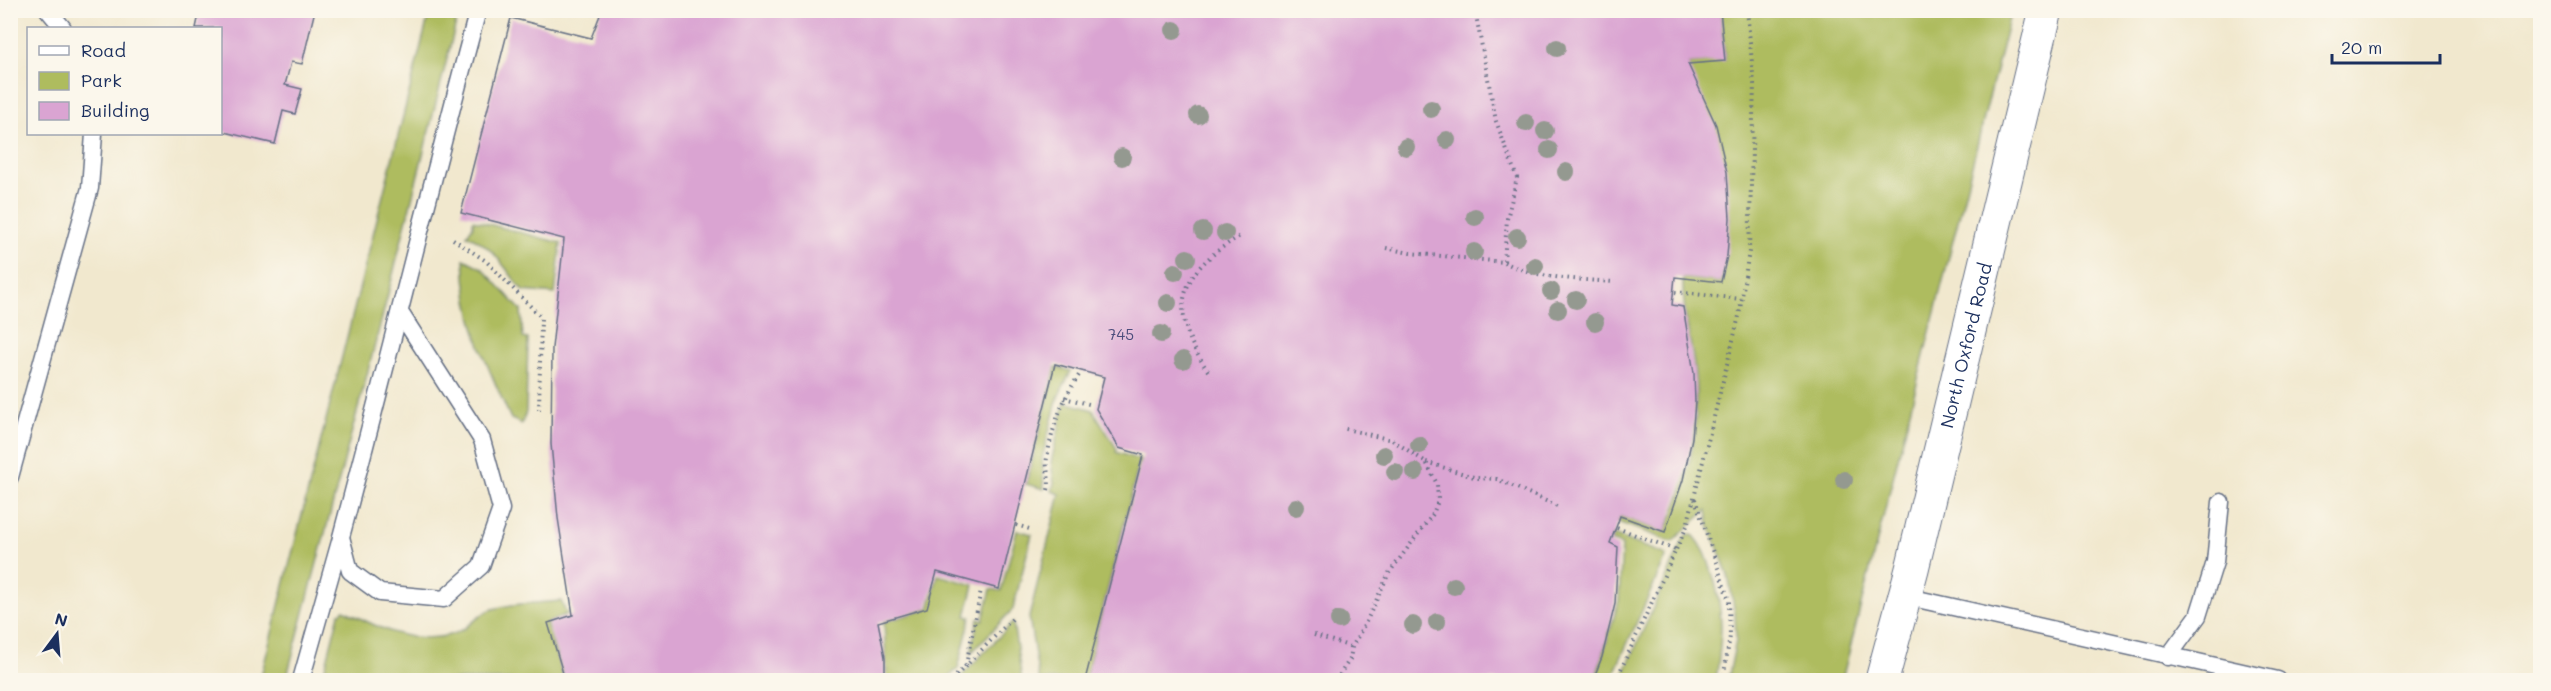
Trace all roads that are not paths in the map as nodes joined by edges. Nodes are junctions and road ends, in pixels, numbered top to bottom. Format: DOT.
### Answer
graph roads {
  1 [pos="48,10"];
  2 [pos="478,10"];
  3 [pos="2046,10"];
  4 [pos="62,27"];
  5 [pos="94,135"];
  6 [pos="401,314"];
  7 [pos="10,477"];
  8 [pos="2221,502"];
  9 [pos="341,537"];
  10 [pos="1904,596"];
  11 [pos="2168,657"];
  12 [pos="302,681"];
  13 [pos="1882,681"];
  14 [pos="2278,681"];
  1 -- 4 [label="lane"];
  2 -- 6 [label="lane"];
  3 -- 10 [label="street, North Oxford Road"];
  5 -- 7 [label="lane"];
  6 -- 9 [label="lane"];
  6 -- 9 [label="lane"];
  8 -- 11 [label="lane"];
  9 -- 12 [label="lane"];
  10 -- 11 [label="lane"];
  10 -- 13 [label="street, North Oxford Road"];
  11 -- 14 [label="lane"];
}
